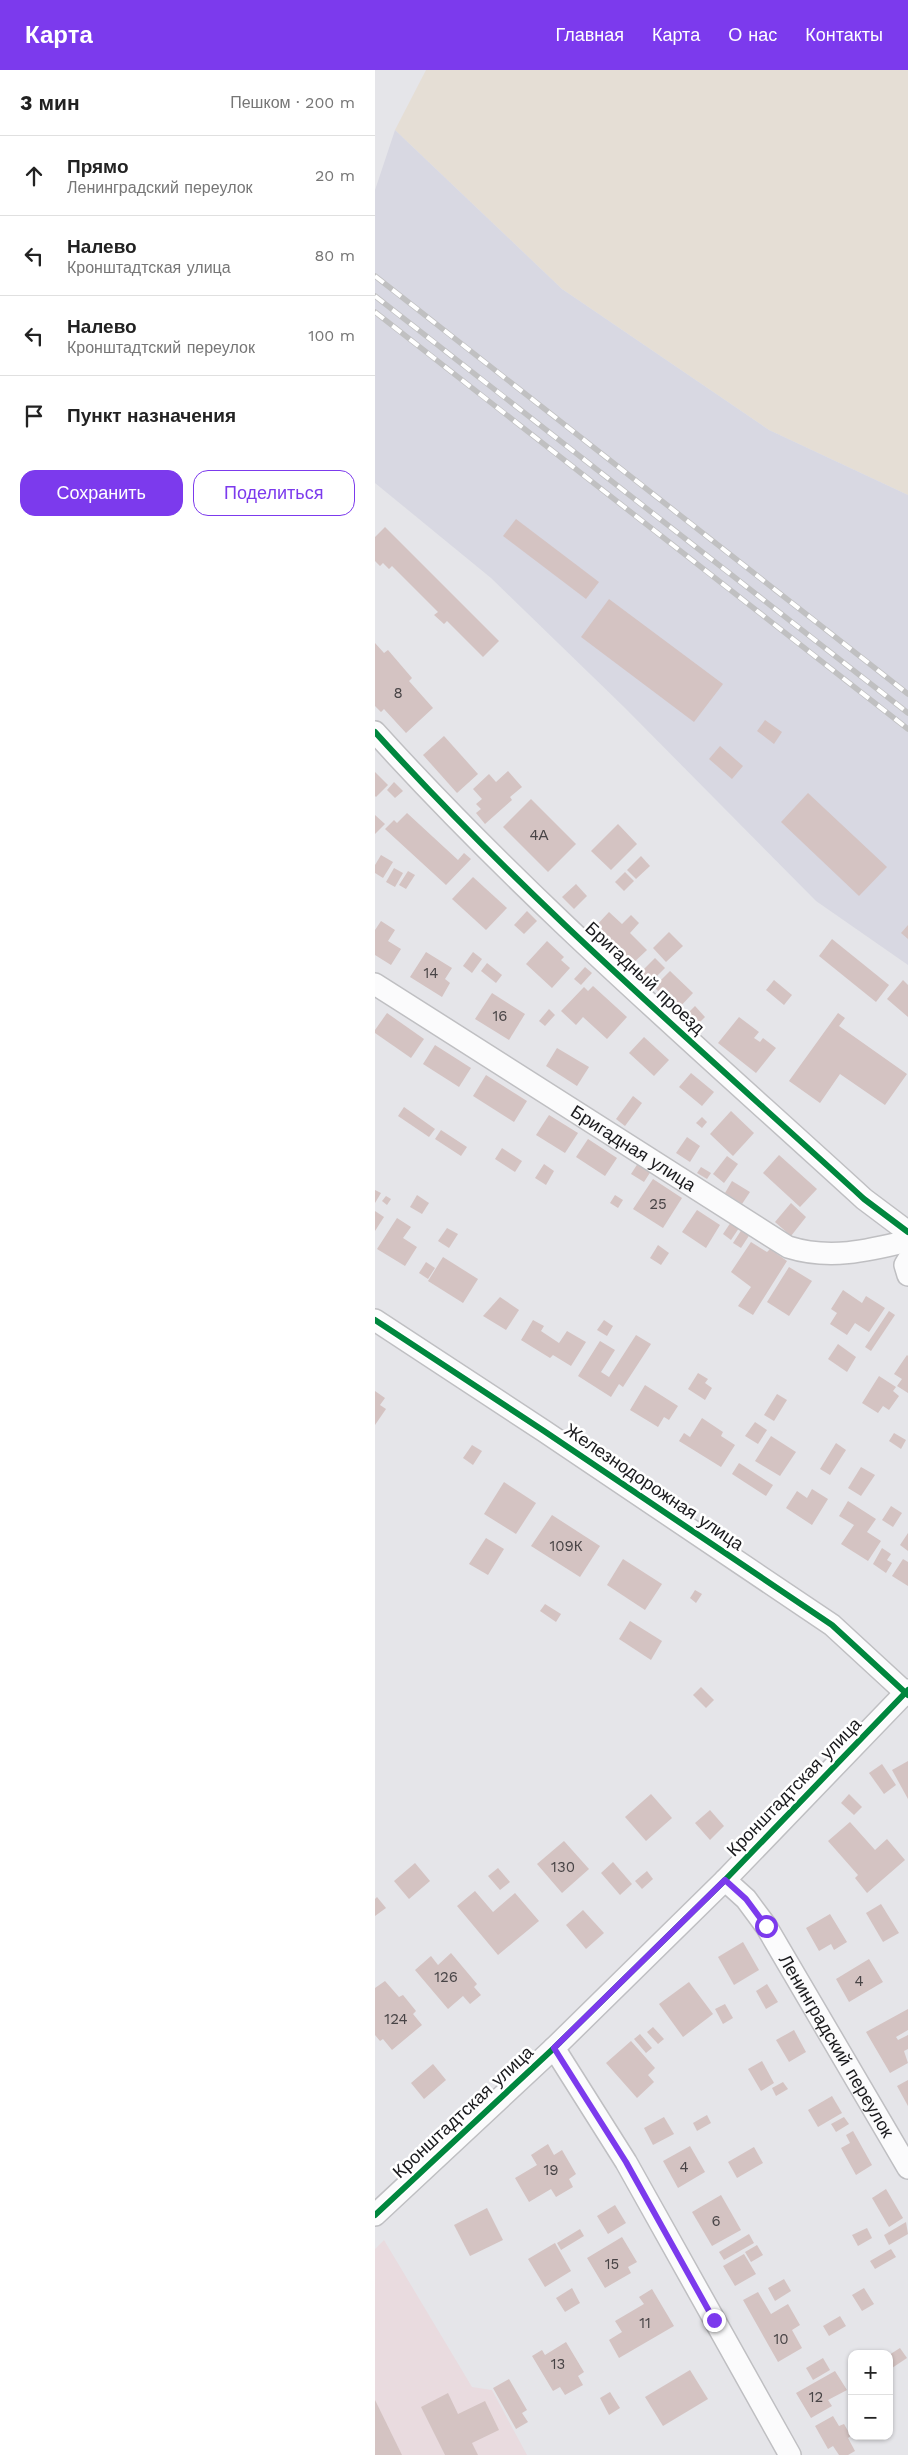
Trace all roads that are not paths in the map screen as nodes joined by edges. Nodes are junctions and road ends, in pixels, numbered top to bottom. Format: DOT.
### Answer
graph roads {
  1 [pos="375,732"];
  2 [pos="375,984"];
  3 [pos="908,1232"];
  4 [pos="908,1241"];
  5 [pos="908,1260"];
  6 [pos="908,1275"];
  7 [pos="375,1320"];
  8 [pos="907,1692"];
  9 [pos="725,1880"];
  10 [pos="554,2048"];
  11 [pos="908,2168"];
  12 [pos="375,2214"];
  13 [pos="790,2455"];
  1 -- 3 [label="street, Бригадный проезд"];
  2 -- 4 [label="street, Бригадная улица"];
  5 -- 6 [label="street"];
  7 -- 8 [label="street, Железнодорожная улица"];
  8 -- 9 [label="street, Кронштадтская улица"];
  9 -- 10 [label="street, Кронштадтская улица"];
  9 -- 11 [label="street, Ленинградский переулок"];
  10 -- 12 [label="street, Кронштадтская улица"];
  10 -- 13 [label="street"];
}
